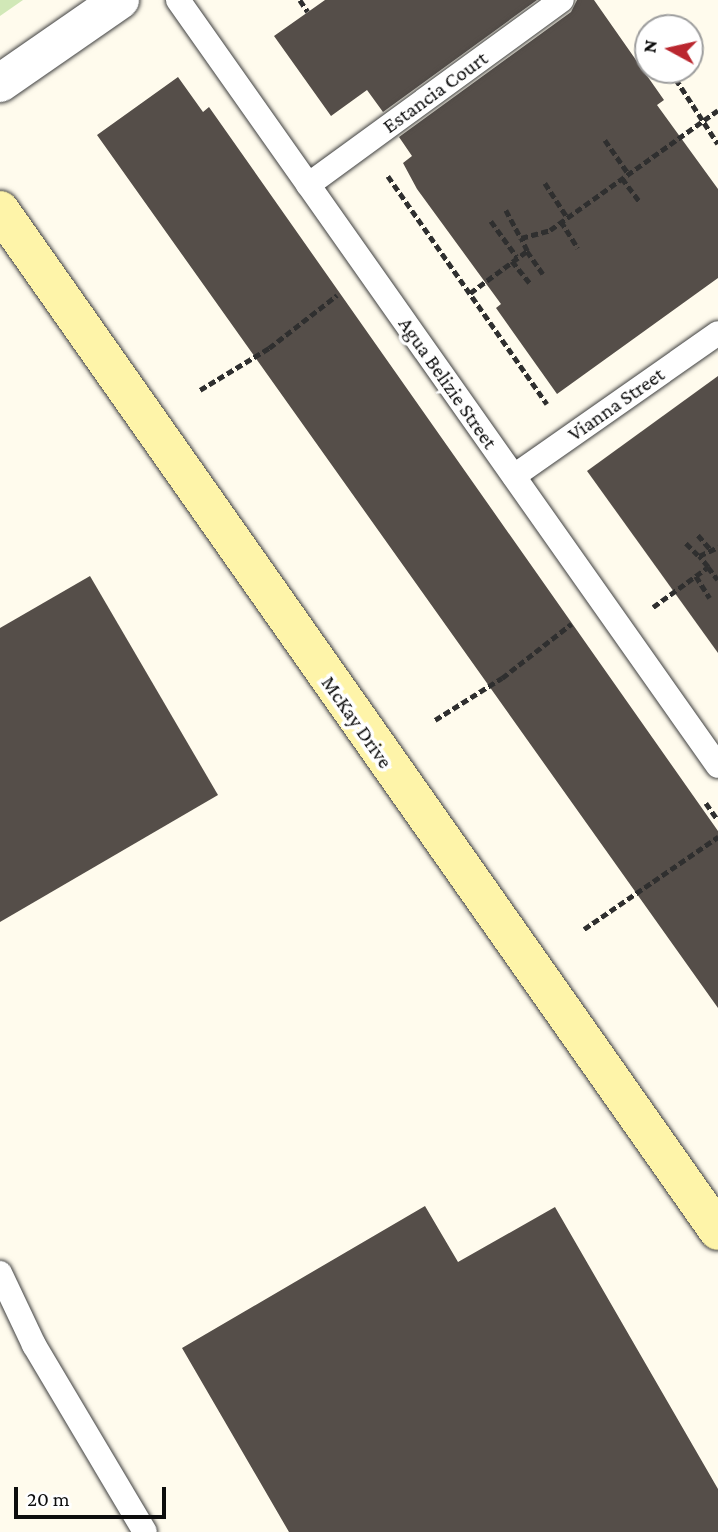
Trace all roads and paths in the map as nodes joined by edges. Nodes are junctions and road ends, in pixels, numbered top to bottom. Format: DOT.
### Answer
graph roads {
  1 [pos="120,0"];
  2 [pos="178,0"];
  3 [pos="300,0"];
  4 [pos="562,0"];
  5 [pos="308,12"];
  6 [pos="0,83"];
  7 [pos="679,84"];
  8 [pos="718,110"];
  9 [pos="703,121"];
  10 [pos="606,141"];
  11 [pos="365,143"];
  12 [pos="718,144"];
  13 [pos="628,173"];
  14 [pos="622,178"];
  15 [pos="545,183"];
  16 [pos="308,185"];
  17 [pos="641,203"];
  18 [pos="0,210"];
  19 [pos="506,210"];
  20 [pos="566,217"];
  21 [pos="491,221"];
  22 [pos="561,221"];
  23 [pos="521,238"];
  24 [pos="578,248"];
  25 [pos="527,251"];
  26 [pos="515,259"];
  27 [pos="543,274"];
  28 [pos="530,283"];
  29 [pos="343,290"];
  30 [pos="470,293"];
  31 [pos="718,333"];
  32 [pos="200,390"];
  33 [pos="551,410"];
  34 [pos="514,476"];
  35 [pos="698,535"];
  36 [pos="687,543"];
  37 [pos="718,547"];
  38 [pos="711,550"];
  39 [pos="699,556"];
  40 [pos="708,567"];
  41 [pos="696,576"];
  42 [pos="718,580"];
  43 [pos="709,598"];
  44 [pos="642,599"];
  45 [pos="650,610"];
  46 [pos="577,620"];
  47 [pos="658,621"];
  48 [pos="435,720"];
  49 [pos="718,765"];
  50 [pos="718,837"];
  51 [pos="583,929"];
  52 [pos="718,1231"];
  53 [pos="0,1273"];
  54 [pos="145,1532"];
  1 -- 6 [label="street"];
  2 -- 16 [label="lane, Agua Belizie Street"];
  3 -- 5 [label="path"];
  4 -- 11 [label="lane, Estancia Court"];
  7 -- 9 [label="path"];
  8 -- 9 [label="path"];
  9 -- 12 [label="path"];
  9 -- 13 [label="path"];
  10 -- 13 [label="path"];
  11 -- 16 [label="lane, Estancia Court"];
  11 -- 30 [label="path"];
  13 -- 14 [label="path"];
  14 -- 17 [label="path"];
  14 -- 20 [label="path"];
  15 -- 20 [label="path"];
  16 -- 34 [label="lane, Agua Belizie Street"];
  18 -- 52 [label="street, McKay Drive"];
  19 -- 23 [label="path"];
  20 -- 22 [label="path"];
  21 -- 26 [label="path"];
  22 -- 23 [label="path"];
  22 -- 24 [label="path"];
  23 -- 25 [label="path"];
  25 -- 26 [label="path"];
  25 -- 27 [label="path"];
  26 -- 28 [label="path"];
  26 -- 30 [label="path"];
  29 -- 32 [label="path"];
  30 -- 33 [label="path"];
  31 -- 34 [label="lane, Vianna Street"];
  34 -- 49 [label="lane, Agua Belizie Street"];
  35 -- 38 [label="path"];
  36 -- 39 [label="path"];
  37 -- 38 [label="path"];
  38 -- 39 [label="path"];
  39 -- 40 [label="path"];
  40 -- 41 [label="path"];
  40 -- 42 [label="path"];
  41 -- 43 [label="path"];
  41 -- 45 [label="path"];
  44 -- 45 [label="path"];
  45 -- 47 [label="path"];
  46 -- 48 [label="path"];
  50 -- 51 [label="path"];
  53 -- 54 [label="lane"];
}
